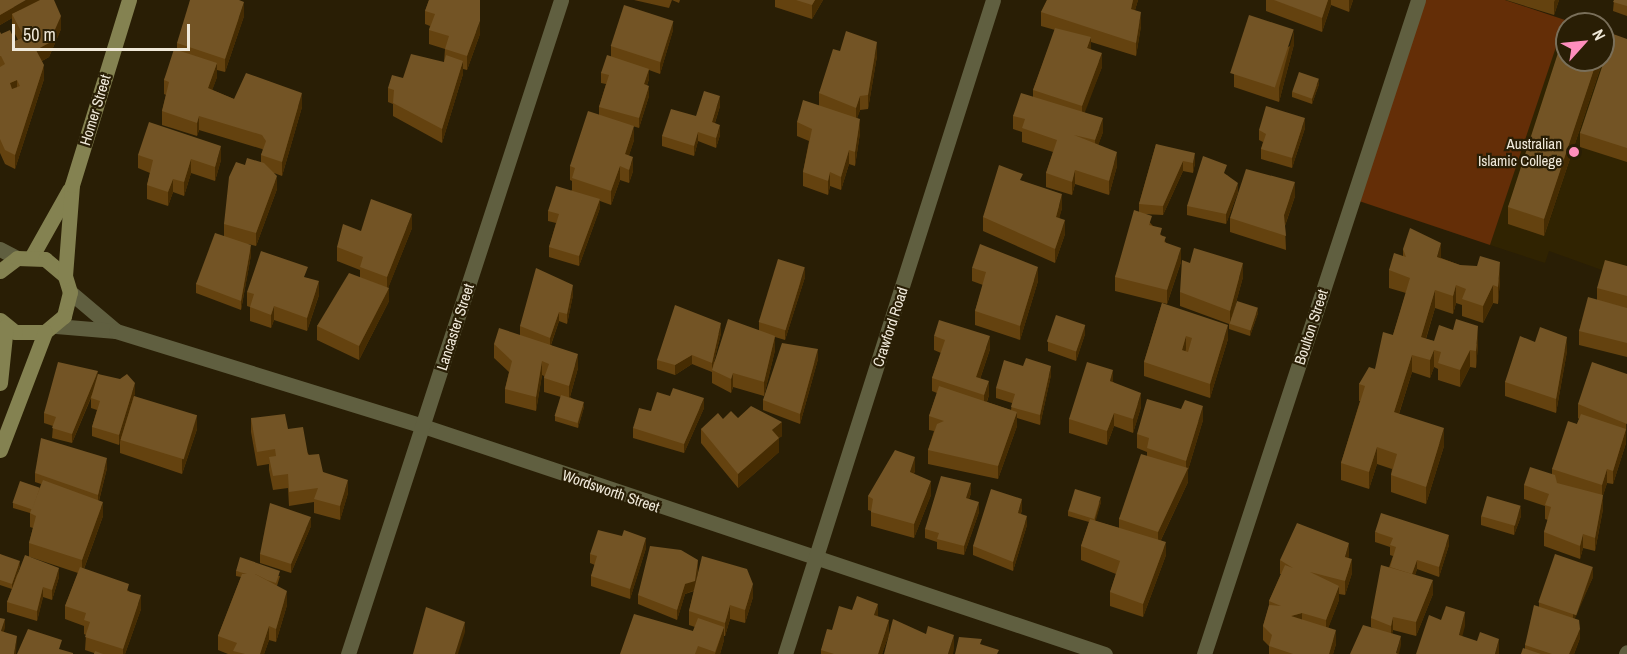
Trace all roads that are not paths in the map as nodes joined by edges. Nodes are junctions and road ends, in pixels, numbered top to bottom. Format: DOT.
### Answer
graph roads {
  1 [pos="129,0"];
  2 [pos="561,0"];
  3 [pos="993,0"];
  4 [pos="1418,0"];
  5 [pos="72,185"];
  6 [pos="0,249"];
  7 [pos="24,257"];
  8 [pos="0,271"];
  9 [pos="65,276"];
  10 [pos="70,292"];
  11 [pos="3,323"];
  12 [pos="50,329"];
  13 [pos="116,332"];
  14 [pos="0,383"];
  15 [pos="423,426"];
  16 [pos="0,450"];
  17 [pos="816,561"];
  18 [pos="348,654"];
  19 [pos="785,654"];
  20 [pos="1106,654"];
  21 [pos="1204,654"];
  1 -- 5 [label="street, Homer Street"];
  2 -- 15 [label="street, Lancaster Street"];
  3 -- 17 [label="street, Crawford Road"];
  4 -- 21 [label="street, Boulton Street"];
  5 -- 7 [label="street, Homer Street"];
  5 -- 9 [label="street, Homer Street"];
  6 -- 7 [label="street"];
  7 -- 8 [label="street"];
  7 -- 9 [label="street"];
  9 -- 10 [label="street"];
  10 -- 12 [label="street"];
  10 -- 13 [label="street, Wordsworth Street"];
  11 -- 12 [label="street"];
  11 -- 14 [label="street"];
  12 -- 13 [label="street, Wordsworth Street"];
  12 -- 16 [label="street"];
  13 -- 15 [label="street, Wordsworth Street"];
  15 -- 17 [label="street, Wordsworth Street"];
  15 -- 18 [label="street, Lancaster Street"];
  17 -- 19 [label="street, Crawford Road"];
  17 -- 20 [label="street, Wordsworth Street"];
}
